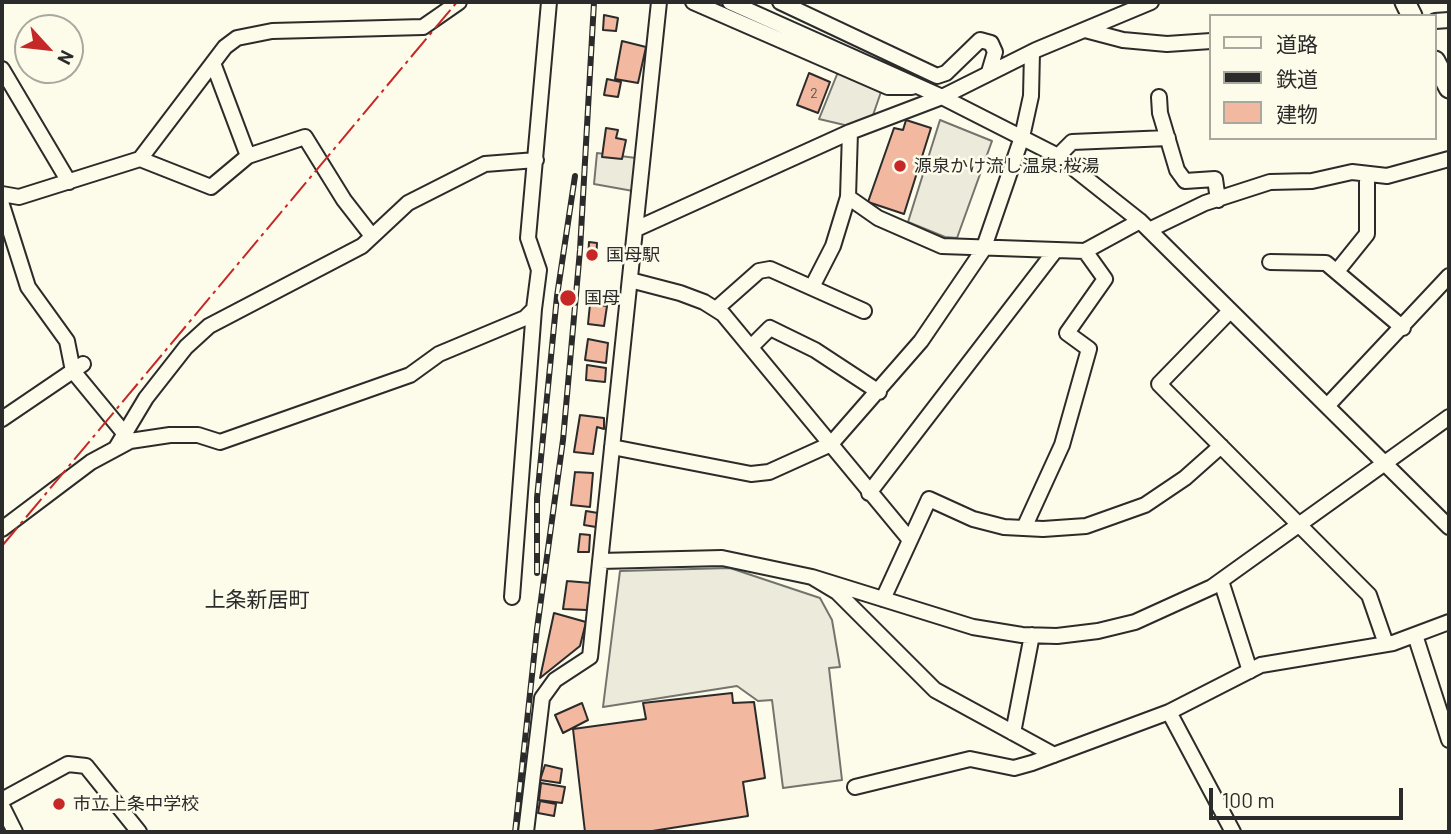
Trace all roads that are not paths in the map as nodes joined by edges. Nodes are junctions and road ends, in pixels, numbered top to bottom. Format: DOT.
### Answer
graph roads {
  1 [pos="459,2"];
  2 [pos="549,2"];
  3 [pos="659,2"];
  4 [pos="693,2"];
  5 [pos="730,2"];
  6 [pos="780,2"];
  7 [pos="1151,2"];
  8 [pos="801,6"];
  9 [pos="1085,30"];
  10 [pos="1210,41"];
  11 [pos="1032,52"];
  12 [pos="213,63"];
  13 [pos="1437,65"];
  14 [pos="2,69"];
  15 [pos="989,72"];
  16 [pos="920,88"];
  17 [pos="1449,88"];
  18 [pos="942,97"];
  19 [pos="1159,97"];
  20 [pos="850,132"];
  21 [pos="1022,137"];
  22 [pos="1168,138"];
  23 [pos="248,156"];
  24 [pos="1058,156"];
  25 [pos="140,159"];
  26 [pos="1449,159"];
  27 [pos="536,160"];
  28 [pos="1367,174"];
  29 [pos="69,181"];
  30 [pos="2,194"];
  31 [pos="848,197"];
  32 [pos="1217,200"];
  33 [pos="2,205"];
  34 [pos="1144,226"];
  35 [pos="636,229"];
  36 [pos="372,236"];
  37 [pos="7,244"];
  38 [pos="983,250"];
  39 [pos="1055,251"];
  40 [pos="1085,251"];
  41 [pos="1270,262"];
  42 [pos="1338,270"];
  43 [pos="1449,275"];
  44 [pos="630,280"];
  45 [pos="812,287"];
  46 [pos="534,309"];
  47 [pos="716,309"];
  48 [pos="864,311"];
  49 [pos="1229,312"];
  50 [pos="1403,328"];
  51 [pos="752,346"];
  52 [pos="78,367"];
  53 [pos="879,392"];
  54 [pos="1328,405"];
  55 [pos="1449,417"];
  56 [pos="2,419"];
  57 [pos="127,437"];
  58 [pos="831,444"];
  59 [pos="1221,446"];
  60 [pos="612,447"];
  61 [pos="1385,461"];
  62 [pos="869,493"];
  63 [pos="1298,524"];
  64 [pos="1449,527"];
  65 [pos="2,528"];
  66 [pos="1024,528"];
  67 [pos="910,540"];
  68 [pos="600,561"];
  69 [pos="812,577"];
  70 [pos="1221,581"];
  71 [pos="512,597"];
  72 [pos="883,599"];
  73 [pos="1449,622"];
  74 [pos="1032,635"];
  75 [pos="1415,635"];
  76 [pos="1386,644"];
  77 [pos="1250,671"];
  78 [pos="1169,712"];
  79 [pos="1013,733"];
  80 [pos="1449,740"];
  81 [pos="1054,755"];
  82 [pos="855,787"];
  83 [pos="2,800"];
  84 [pos="2,806"];
  85 [pos="15,832"];
  86 [pos="139,832"];
  87 [pos="526,832"];
  88 [pos="1233,832"];
  1 -- 12 [label="street"];
  2 -- 27 [label="street"];
  3 -- 35 [label="street"];
  4 -- 16 [label="street"];
  5 -- 16 [label="street"];
  6 -- 8 [label="street"];
  7 -- 9 [label="street"];
  8 -- 15 [label="street"];
  9 -- 10 [label="street"];
  9 -- 11 [label="street"];
  11 -- 15 [label="street"];
  11 -- 21 [label="street"];
  12 -- 23 [label="street"];
  12 -- 25 [label="street"];
  13 -- 17 [label="main road"];
  14 -- 29 [label="street"];
  15 -- 18 [label="street"];
  16 -- 18 [label="street"];
  18 -- 20 [label="street"];
  18 -- 21 [label="street"];
  19 -- 22 [label="street"];
  20 -- 31 [label="street"];
  20 -- 35 [label="street"];
  21 -- 24 [label="street"];
  21 -- 38 [label="street"];
  22 -- 24 [label="street"];
  22 -- 32 [label="street"];
  23 -- 25 [label="street"];
  23 -- 36 [label="street"];
  24 -- 34 [label="street"];
  25 -- 29 [label="street"];
  26 -- 28 [label="street"];
  27 -- 36 [label="street"];
  27 -- 46 [label="street"];
  28 -- 32 [label="street"];
  28 -- 42 [label="street"];
  29 -- 30 [label="street"];
  31 -- 38 [label="street"];
  31 -- 45 [label="street"];
  32 -- 34 [label="street"];
  33 -- 37 [label="street"];
  34 -- 40 [label="street"];
  34 -- 49 [label="street"];
  35 -- 44 [label="street"];
  36 -- 57 [label="street"];
  37 -- 52 [label="street"];
  38 -- 39 [label="street"];
  38 -- 53 [label="street"];
  39 -- 40 [label="street"];
  39 -- 62 [label="street"];
  40 -- 66 [label="street"];
  41 -- 42 [label="street"];
  42 -- 50 [label="street"];
  43 -- 50 [label="street"];
  44 -- 47 [label="street"];
  44 -- 60 [label="street"];
  45 -- 47 [label="street"];
  45 -- 48 [label="street"];
  46 -- 57 [label="street"];
  46 -- 71 [label="street"];
  47 -- 51 [label="street"];
  49 -- 54 [label="street"];
  49 -- 59 [label="street"];
  50 -- 54 [label="street"];
  51 -- 53 [label="street"];
  51 -- 58 [label="street"];
  52 -- 56 [label="street"];
  52 -- 57 [label="street"];
  53 -- 58 [label="street"];
  54 -- 61 [label="street"];
  55 -- 61 [label="street"];
  57 -- 65 [label="street"];
  58 -- 60 [label="street"];
  58 -- 62 [label="street"];
  59 -- 63 [label="street"];
  59 -- 66 [label="street"];
  60 -- 68 [label="street"];
  61 -- 63 [label="street"];
  61 -- 64 [label="street"];
  62 -- 67 [label="street"];
  63 -- 70 [label="street"];
  63 -- 76 [label="street"];
  66 -- 67 [label="street"];
  67 -- 72 [label="street"];
  68 -- 69 [label="street"];
  68 -- 87 [label="street"];
  69 -- 72 [label="street"];
  69 -- 79 [label="street"];
  70 -- 74 [label="street"];
  70 -- 77 [label="street"];
  72 -- 74 [label="street"];
  73 -- 75 [label="street"];
  74 -- 79 [label="street"];
  75 -- 76 [label="street"];
  75 -- 80 [label="street"];
  76 -- 77 [label="street"];
  77 -- 78 [label="street"];
  78 -- 81 [label="street"];
  78 -- 88 [label="street"];
  79 -- 81 [label="street"];
  81 -- 82 [label="street"];
  83 -- 86 [label="street"];
  84 -- 85 [label="street"];
}
